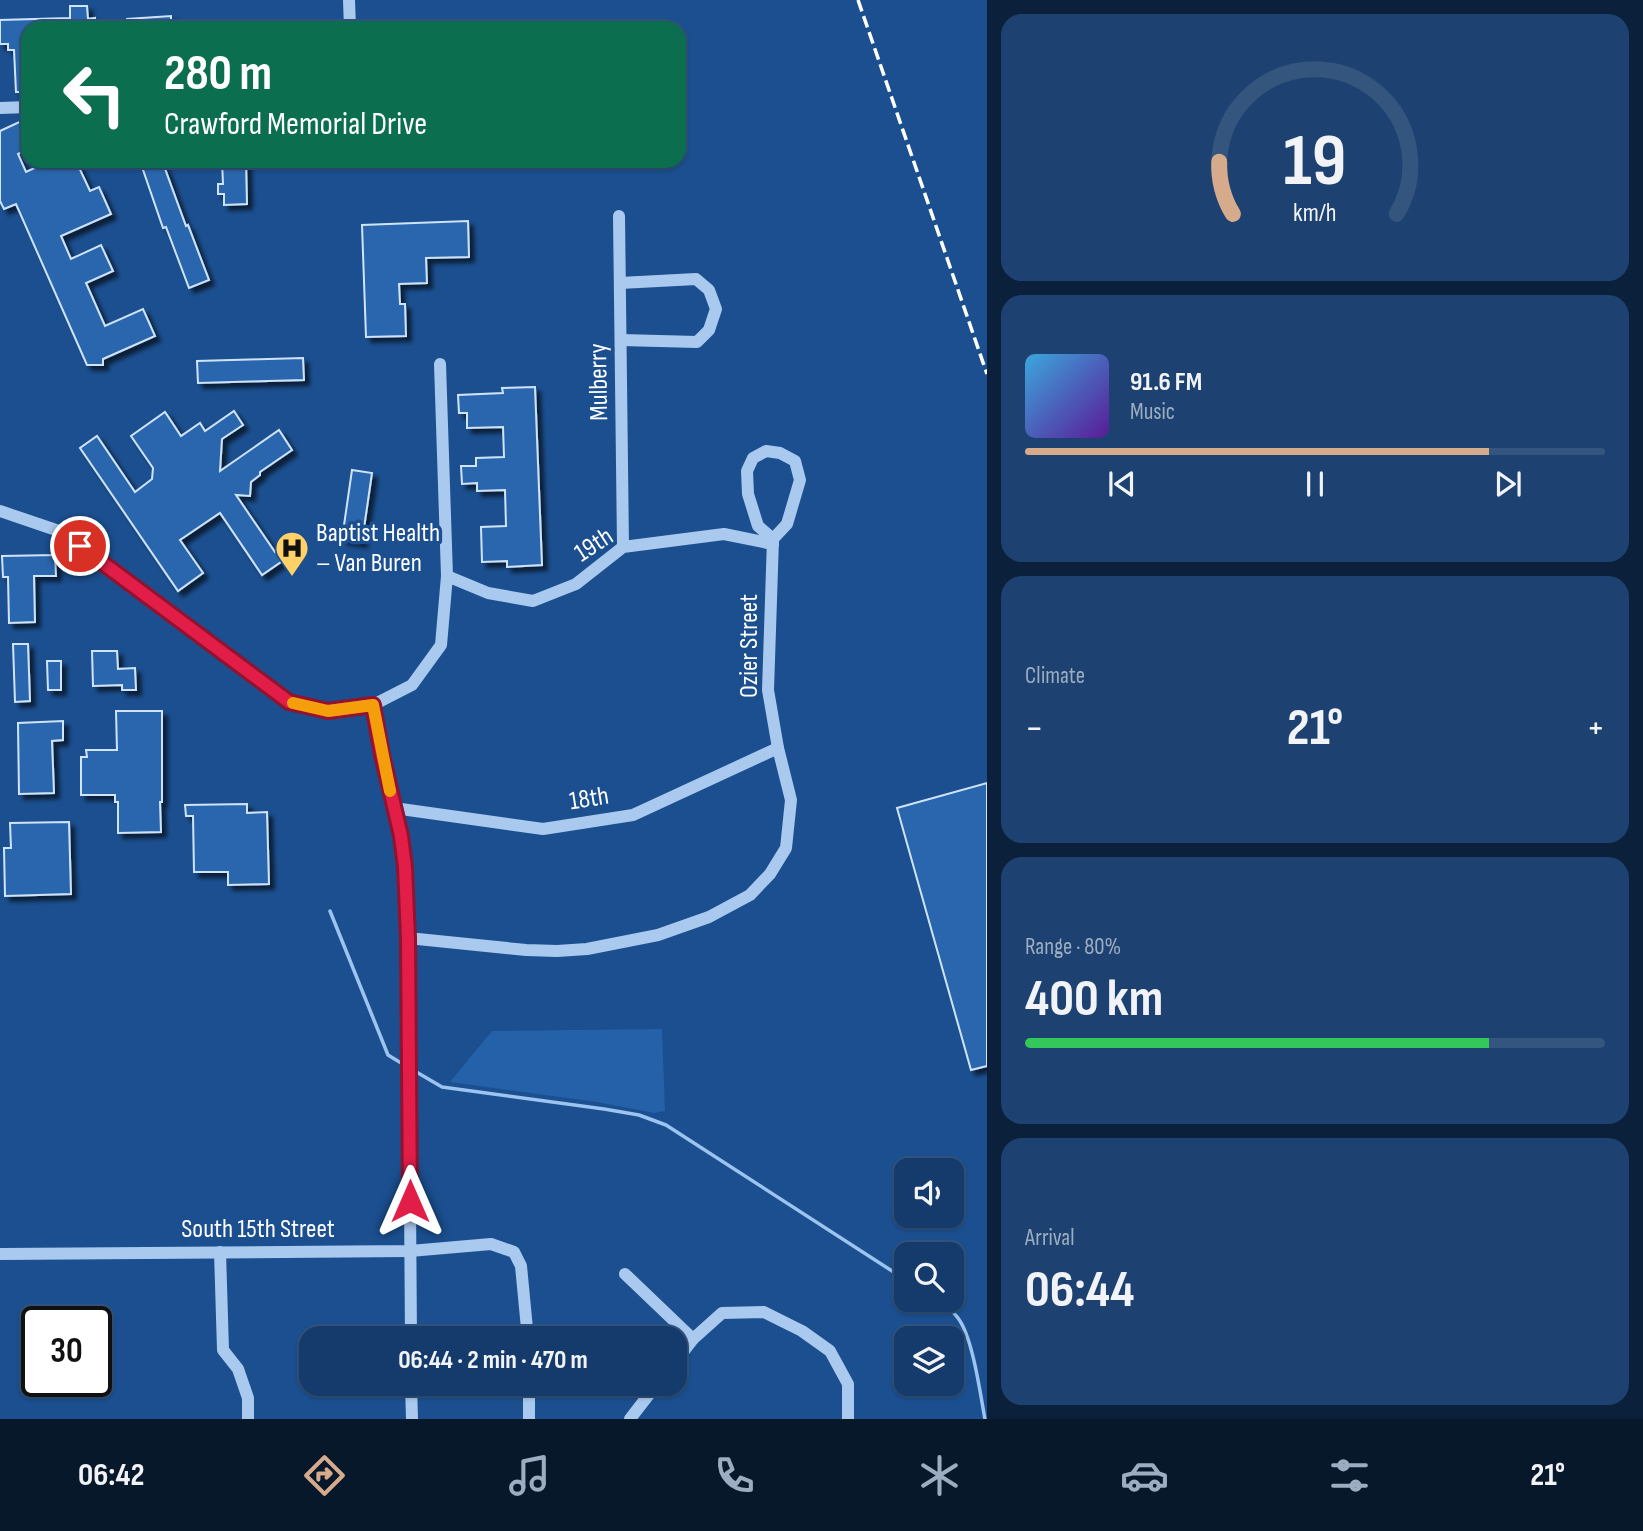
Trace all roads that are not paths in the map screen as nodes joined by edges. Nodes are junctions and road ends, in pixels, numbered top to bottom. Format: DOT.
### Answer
graph roads {
  1 [pos="349,0"];
  2 [pos="350,21"];
  3 [pos="21,107"];
  4 [pos="0,108"];
  5 [pos="619,216"];
  6 [pos="620,283"];
  7 [pos="621,340"];
  8 [pos="440,364"];
  9 [pos="0,511"];
  10 [pos="773,542"];
  11 [pos="623,547"];
  12 [pos="447,576"];
  13 [pos="373,705"];
  14 [pos="778,748"];
  15 [pos="394,808"];
  16 [pos="408,938"];
  17 [pos="410,1251"];
  18 [pos="220,1252"];
  19 [pos="0,1254"];
  20 [pos="625,1274"];
  21 [pos="411,1326"];
  22 [pos="527,1326"];
  23 [pos="693,1339"];
  24 [pos="687,1347"];
  25 [pos="411,1396"];
  26 [pos="529,1396"];
  27 [pos="648,1396"];
  28 [pos="248,1419"];
  29 [pos="412,1419"];
  30 [pos="529,1419"];
  31 [pos="630,1419"];
  32 [pos="848,1419"];
  1 -- 2 [label="street"];
  3 -- 4 [label="street"];
  5 -- 6 [label="street, Mulberry"];
  6 -- 7 [label="street, Mulberry"];
  6 -- 7 [label="street"];
  7 -- 11 [label="street, Mulberry"];
  8 -- 12 [label="street"];
  9 -- 13 [label="street"];
  10 -- 10 [label="street"];
  10 -- 11 [label="street, 19th"];
  10 -- 14 [label="street, Ozier Street"];
  11 -- 12 [label="street, 19th"];
  12 -- 13 [label="street"];
  13 -- 15 [label="street"];
  14 -- 15 [label="street, 18th"];
  14 -- 16 [label="street, Ozier Street"];
  15 -- 16 [label="street"];
  16 -- 17 [label="street"];
  17 -- 18 [label="street, South 15th Street"];
  17 -- 21 [label="street"];
  17 -- 22 [label="street, South 15th Street"];
  18 -- 19 [label="street, South 15th Street"];
  18 -- 28 [label="street"];
  20 -- 23 [label="street"];
  23 -- 24 [label="street"];
  23 -- 32 [label="street"];
  25 -- 29 [label="street"];
  26 -- 30 [label="street"];
  27 -- 31 [label="street"];
}
